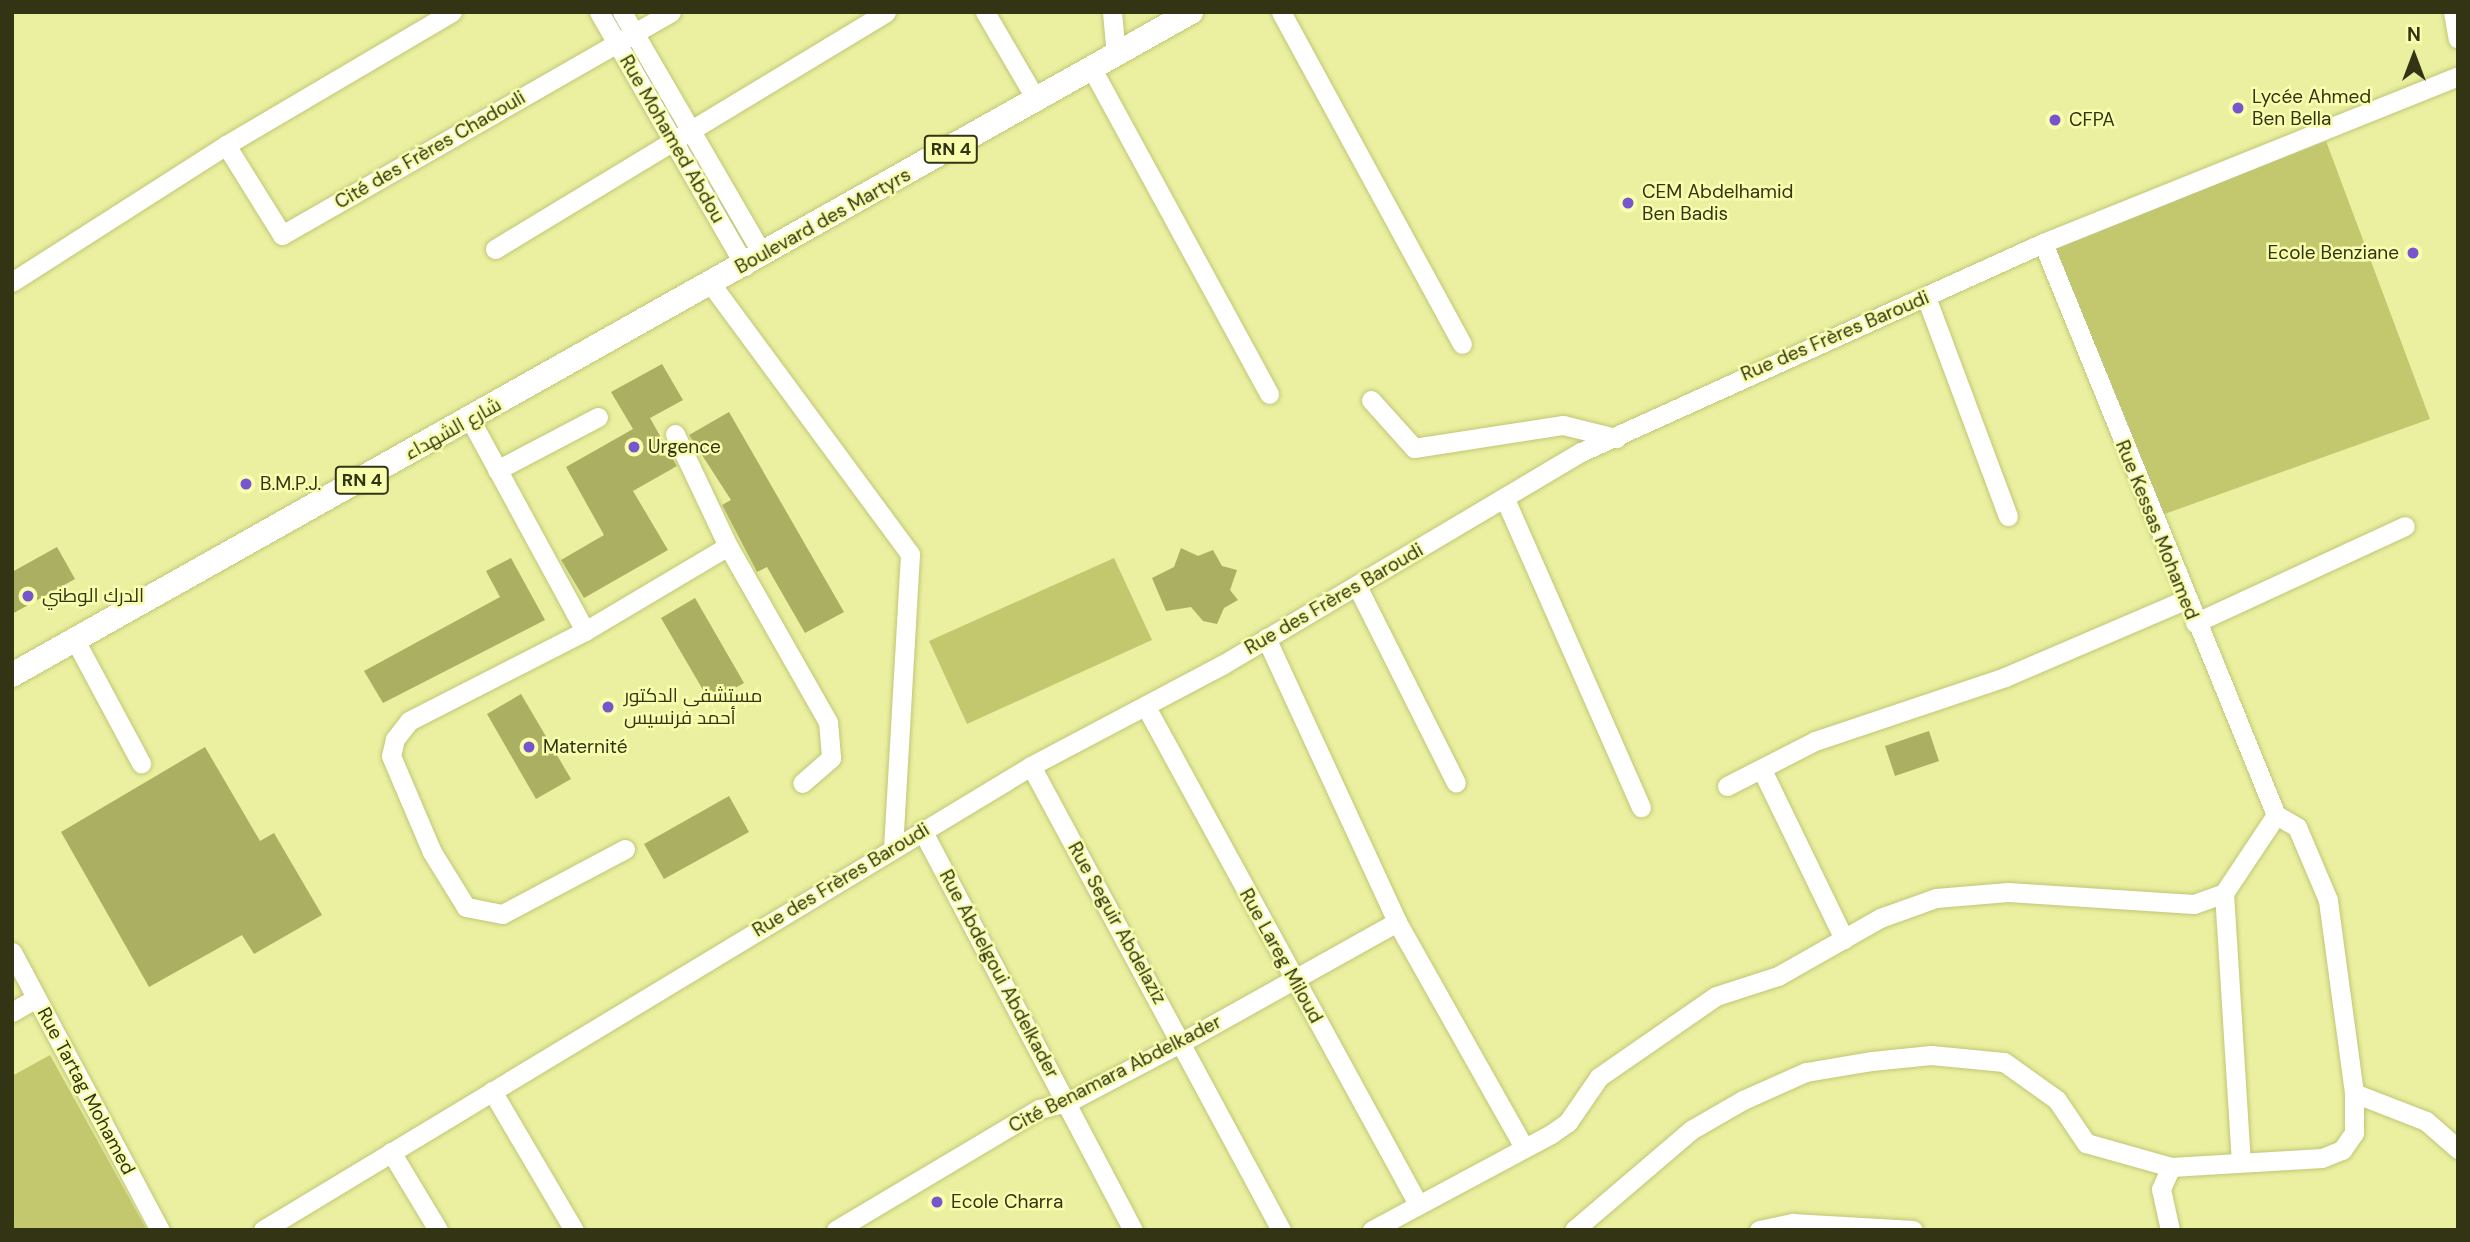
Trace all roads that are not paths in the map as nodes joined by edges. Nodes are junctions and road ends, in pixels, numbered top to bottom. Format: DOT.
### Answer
graph roads {
  1 [pos="453,12"];
  2 [pos="599,12"];
  3 [pos="622,12"];
  4 [pos="671,12"];
  5 [pos="886,12"];
  6 [pos="985,12"];
  7 [pos="1112,12"];
  8 [pos="1191,12"];
  9 [pos="1280,12"];
  10 [pos="2453,12"];
  11 [pos="635,34"];
  12 [pos="2458,39"];
  13 [pos="617,43"];
  14 [pos="1116,55"];
  15 [pos="1092,69"];
  16 [pos="2458,76"];
  17 [pos="1037,101"];
  18 [pos="687,128"];
  19 [pos="674,144"];
  20 [pos="226,145"];
  21 [pos="2043,243"];
  22 [pos="495,248"];
  23 [pos="754,261"];
  24 [pos="12,282"];
  25 [pos="711,284"];
  26 [pos="1926,298"];
  27 [pos="1461,344"];
  28 [pos="1269,394"];
  29 [pos="1371,400"];
  30 [pos="597,417"];
  31 [pos="470,419"];
  32 [pos="676,434"];
  33 [pos="1616,438"];
  34 [pos="497,470"];
  35 [pos="1505,499"];
  36 [pos="2008,516"];
  37 [pos="2405,526"];
  38 [pos="728,546"];
  39 [pos="1357,586"];
  40 [pos="2185,600"];
  41 [pos="2195,623"];
  42 [pos="585,631"];
  43 [pos="1266,638"];
  44 [pos="75,640"];
  45 [pos="12,675"];
  46 [pos="1146,707"];
  47 [pos="141,763"];
  48 [pos="1031,766"];
  49 [pos="1762,770"];
  50 [pos="802,783"];
  51 [pos="1456,783"];
  52 [pos="1727,786"];
  53 [pos="1641,807"];
  54 [pos="2276,815"];
  55 [pos="922,830"];
  56 [pos="893,848"];
  57 [pos="625,849"];
  58 [pos="2224,893"];
  59 [pos="1397,922"];
  60 [pos="1844,939"];
  61 [pos="12,952"];
  62 [pos="1294,980"];
  63 [pos="36,999"];
  64 [pos="12,1012"];
  65 [pos="1182,1042"];
  66 [pos="492,1091"];
  67 [pos="2354,1093"];
  68 [pos="1068,1102"];
  69 [pos="1524,1147"];
  70 [pos="2458,1149"];
  71 [pos="391,1152"];
  72 [pos="2241,1161"];
  73 [pos="2171,1167"];
  74 [pos="1418,1204"];
  75 [pos="1380,1228"];
  76 [pos="160,1230"];
  77 [pos="263,1230"];
  78 [pos="438,1230"];
  79 [pos="574,1230"];
  80 [pos="836,1230"];
  81 [pos="1133,1230"];
  82 [pos="1281,1230"];
  83 [pos="1574,1230"];
  84 [pos="1759,1230"];
  85 [pos="1913,1230"];
  86 [pos="2169,1230"];
  1 -- 20 [label="street"];
  2 -- 13 [label="street, Rue Mohamed Abdou"];
  3 -- 11 [label="street, Rue Mohamed Abdou"];
  4 -- 11 [label="street, Cité des Frères Chadouli"];
  5 -- 18 [label="street"];
  6 -- 17 [label="street"];
  7 -- 14 [label="street"];
  8 -- 14 [label="main road, Boulevard des Martyrs / RN 4"];
  9 -- 27 [label="street"];
  10 -- 12 [label="street"];
  11 -- 13 [label="street, Cité des Frères Chadouli"];
  11 -- 18 [label="street, Rue Mohamed Abdou"];
  13 -- 19 [label="street, Rue Mohamed Abdou"];
  13 -- 20 [label="street, Cité des Frères Chadouli"];
  14 -- 15 [label="main road, Boulevard des Martyrs / RN 4"];
  15 -- 17 [label="main road, Boulevard des Martyrs / RN 4"];
  15 -- 28 [label="street"];
  16 -- 21 [label="street, Rue des Frères Baroudi"];
  17 -- 23 [label="main road, Boulevard des Martyrs / RN 4"];
  18 -- 19 [label="street"];
  18 -- 23 [label="street, Rue Mohamed Abdou"];
  19 -- 22 [label="street"];
  19 -- 23 [label="street, Rue Mohamed Abdou"];
  20 -- 24 [label="street"];
  21 -- 26 [label="street, Rue des Frères Baroudi"];
  21 -- 40 [label="street, Rue Kessas Mohamed"];
  23 -- 25 [label="main road, Boulevard des Martyrs / RN 4"];
  25 -- 31 [label="main road, شارع الشهداء / RN 4"];
  25 -- 56 [label="street"];
  26 -- 33 [label="street, Rue des Frères Baroudi"];
  26 -- 36 [label="street"];
  29 -- 33 [label="street"];
  30 -- 34 [label="street"];
  31 -- 34 [label="street"];
  31 -- 44 [label="main road, شارع الشهداء / RN 4"];
  32 -- 38 [label="street"];
  33 -- 35 [label="street, Rue des Frères Baroudi"];
  34 -- 42 [label="street"];
  35 -- 39 [label="street, Rue des Frères Baroudi"];
  35 -- 53 [label="street"];
  37 -- 41 [label="street"];
  38 -- 42 [label="street"];
  38 -- 50 [label="street"];
  39 -- 43 [label="street, Rue des Frères Baroudi"];
  39 -- 51 [label="street"];
  40 -- 41 [label="street, Rue Kessas Mohamed"];
  40 -- 49 [label="street"];
  41 -- 54 [label="street, Rue Kessas Mohamed"];
  42 -- 57 [label="street"];
  43 -- 46 [label="street, Rue des Frères Baroudi"];
  43 -- 59 [label="street"];
  44 -- 45 [label="main road, شارع الشهداء / RN 4"];
  44 -- 47 [label="street"];
  46 -- 48 [label="street, Rue des Frères Baroudi"];
  46 -- 62 [label="street, Rue Lareg Miloud"];
  48 -- 55 [label="street, Rue des Frères Baroudi"];
  48 -- 65 [label="street, Rue Seguir Abdelaziz"];
  49 -- 52 [label="street"];
  49 -- 60 [label="street"];
  54 -- 58 [label="street"];
  54 -- 67 [label="street"];
  55 -- 56 [label="street, Rue des Frères Baroudi"];
  55 -- 68 [label="street, Rue Abdelgoui Abdelkader"];
  56 -- 66 [label="street, Rue des Frères Baroudi"];
  58 -- 60 [label="street"];
  58 -- 72 [label="street"];
  59 -- 62 [label="street, Cité Benamara Abdelkader"];
  59 -- 69 [label="street"];
  60 -- 69 [label="street"];
  61 -- 63 [label="street, Rue Tartag Mohamed"];
  62 -- 65 [label="street, Cité Benamara Abdelkader"];
  62 -- 74 [label="street, Rue Lareg Miloud"];
  63 -- 64 [label="street"];
  63 -- 76 [label="street, Rue Tartag Mohamed"];
  65 -- 68 [label="street, Cité Benamara Abdelkader"];
  65 -- 82 [label="street, Rue Seguir Abdelaziz"];
  66 -- 71 [label="street, Rue des Frères Baroudi"];
  66 -- 79 [label="street"];
  67 -- 70 [label="street"];
  67 -- 72 [label="street"];
  68 -- 80 [label="street, Cité Benamara Abdelkader"];
  68 -- 81 [label="street, Rue Abdelgoui Abdelkader"];
  69 -- 74 [label="street"];
  71 -- 77 [label="street, Rue des Frères Baroudi"];
  71 -- 78 [label="street"];
  72 -- 73 [label="street"];
  73 -- 83 [label="street"];
  73 -- 86 [label="street"];
  74 -- 75 [label="street"];
  84 -- 85 [label="street"];
}
